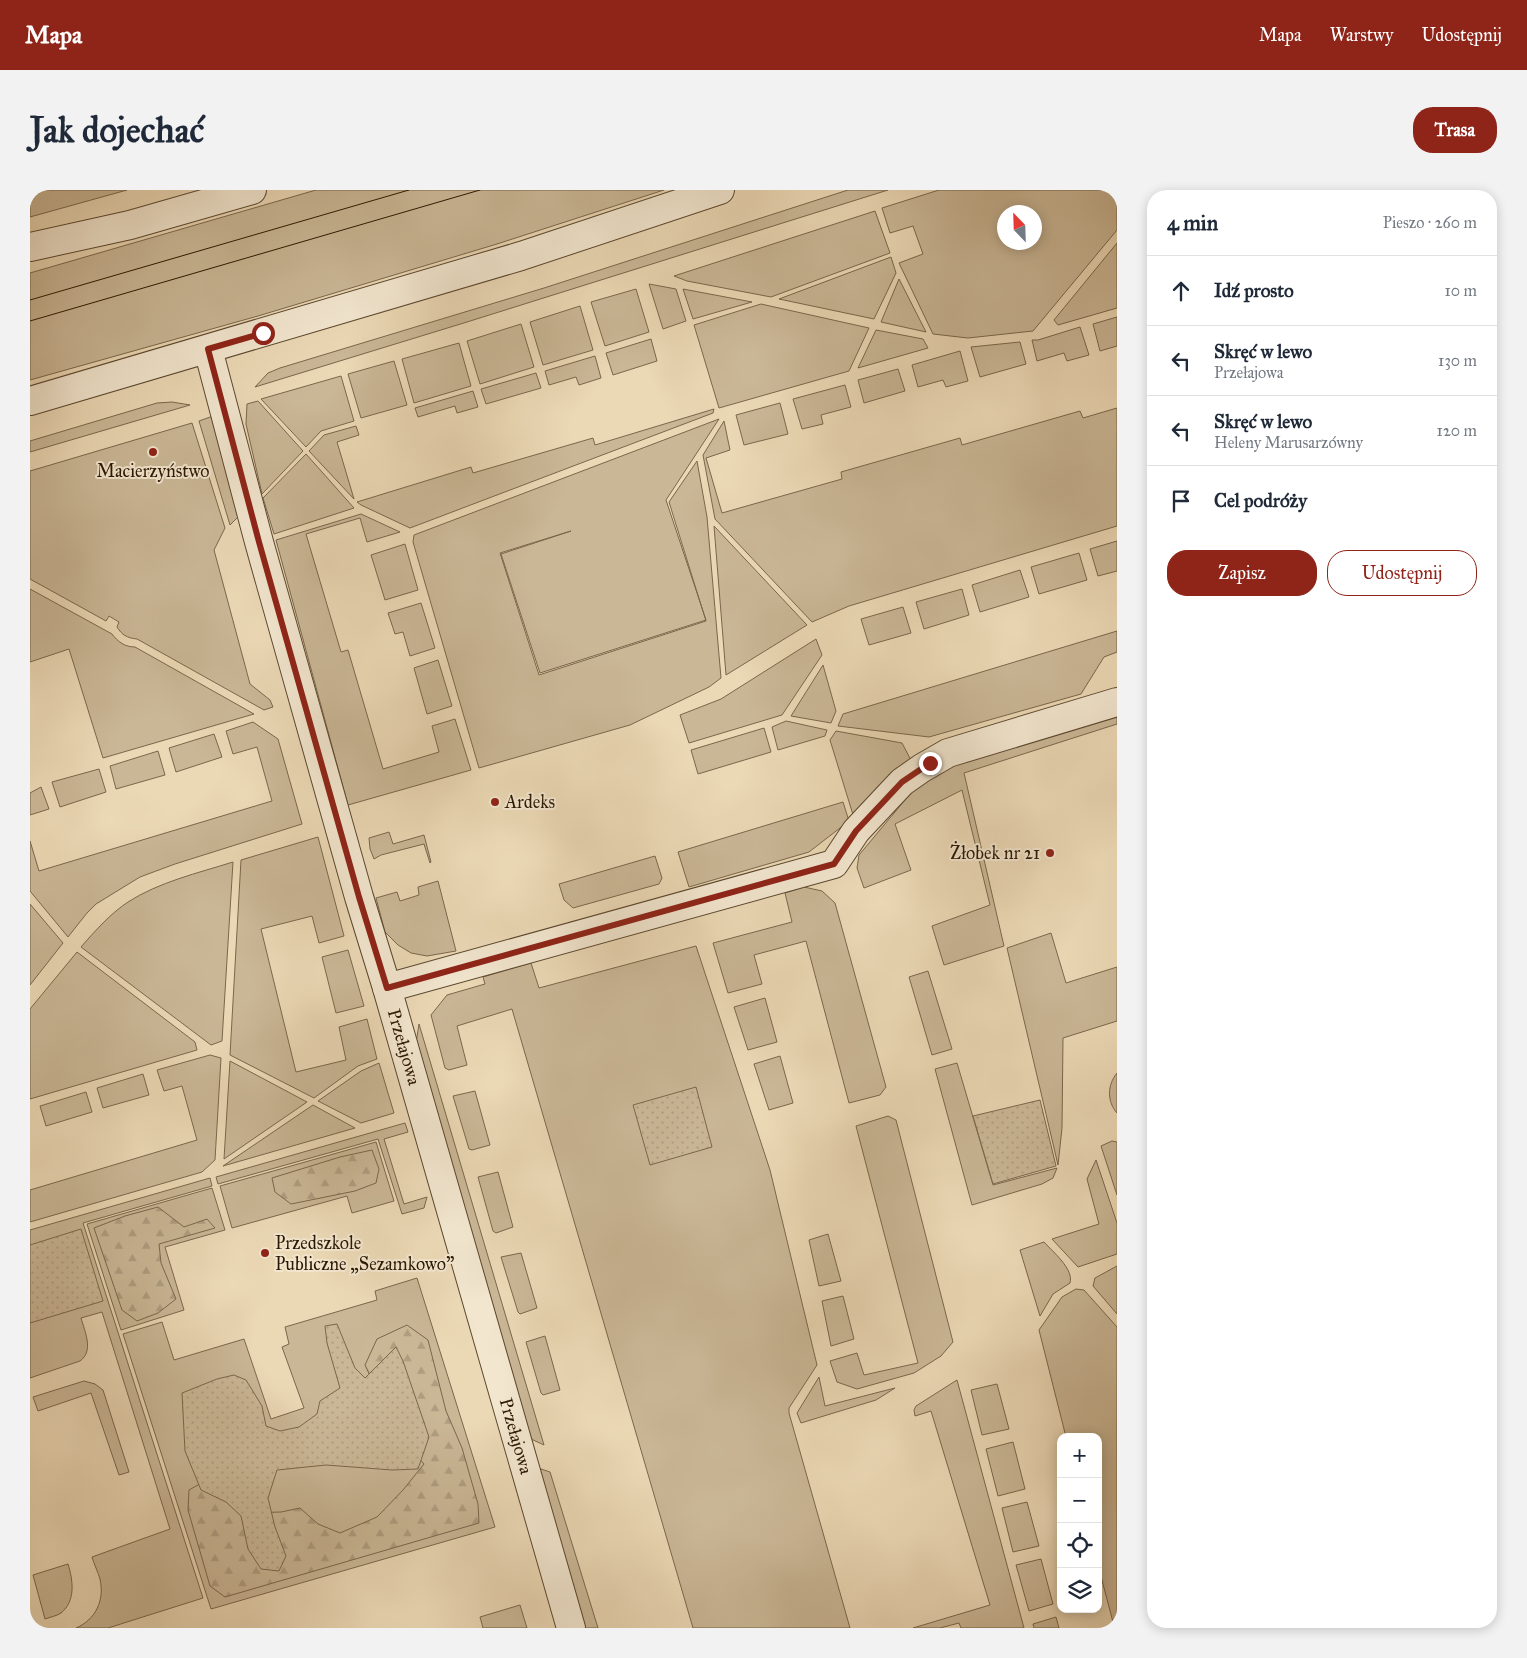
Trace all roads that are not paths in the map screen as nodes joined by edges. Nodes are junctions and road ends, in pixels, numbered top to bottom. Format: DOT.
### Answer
graph roads {
  1 [pos="252,190"];
  2 [pos="720,190"];
  3 [pos="30,247"];
  4 [pos="208,349"];
  5 [pos="30,400"];
  6 [pos="1117,702"];
  7 [pos="387,988"];
  8 [pos="570,1628"];
  1 -- 3 [label="street"];
  2 -- 4 [label="street"];
  4 -- 5 [label="street"];
  4 -- 7 [label="street, Przełajowa"];
  6 -- 7 [label="street"];
  7 -- 8 [label="street, Przełajowa"];
}
